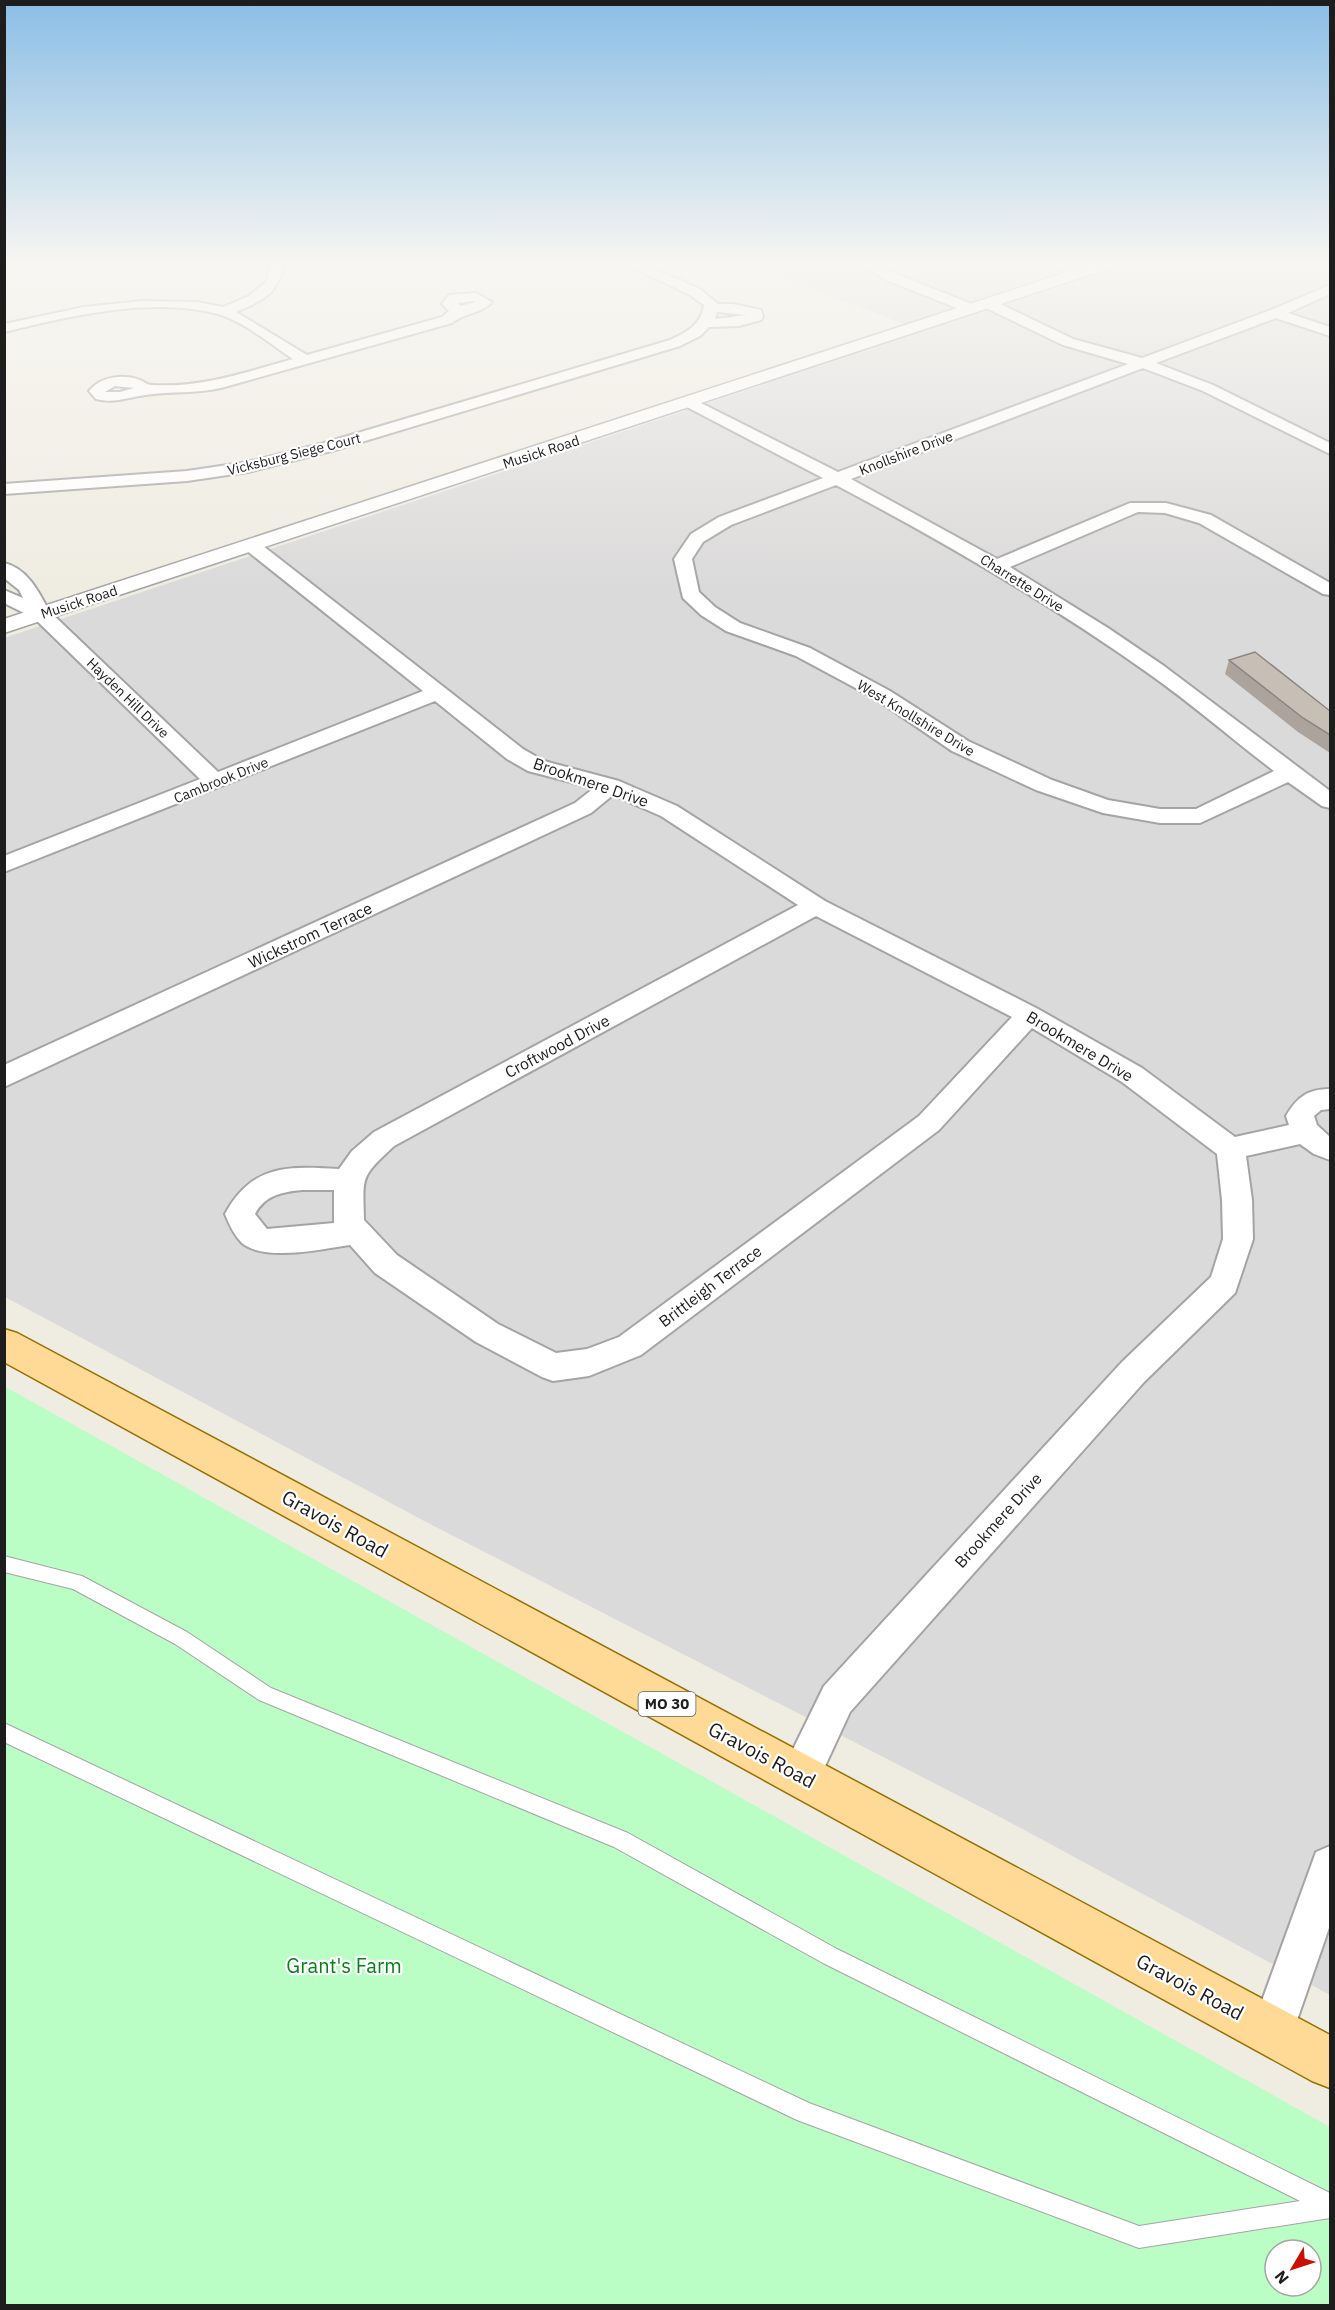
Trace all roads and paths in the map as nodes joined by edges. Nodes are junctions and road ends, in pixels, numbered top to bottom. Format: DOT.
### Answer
graph roads {
  1 [pos="267,371"];
  2 [pos="583,371"];
  3 [pos="786,371"];
  4 [pos="1122,371"];
  5 [pos="1163,371"];
  6 [pos="145,390"];
  7 [pos="690,403"];
  8 [pos="1330,449"];
  9 [pos="839,479"];
  10 [pos="5,489"];
  11 [pos="252,546"];
  12 [pos="683,559"];
  13 [pos="997,566"];
  14 [pos="4,568"];
  15 [pos="1330,590"];
  16 [pos="4,596"];
  17 [pos="41,614"];
  18 [pos="4,626"];
  19 [pos="437,693"];
  20 [pos="1287,773"];
  21 [pos="215,782"];
  22 [pos="611,786"];
  23 [pos="1330,801"];
  24 [pos="4,866"];
  25 [pos="816,906"];
  26 [pos="1029,1015"];
  27 [pos="4,1077"];
  28 [pos="1330,1098"];
  29 [pos="1305,1132"];
  30 [pos="1231,1149"];
  31 [pos="1330,1149"];
  32 [pos="349,1180"];
  33 [pos="353,1228"];
  34 [pos="4,1344"];
  35 [pos="4,1564"];
  36 [pos="4,1732"];
  37 [pos="800,1776"];
  38 [pos="1330,1866"];
  39 [pos="1273,2031"];
  40 [pos="1330,2063"];
  41 [pos="1330,2205"];
  1 -- 6 [label="street"];
  2 -- 10 [label="street, Vicksburg Siege Court"];
  3 -- 7 [label="street, Musick Road"];
  4 -- 9 [label="street, Knollshire Drive"];
  5 -- 8 [label="street"];
  7 -- 9 [label="street, Charrette Drive"];
  7 -- 11 [label="street, Musick Road"];
  9 -- 12 [label="street, Knollshire Drive"];
  9 -- 13 [label="street, Charrette Drive"];
  11 -- 17 [label="street, Musick Road"];
  11 -- 19 [label="street, Brookmere Drive"];
  12 -- 20 [label="street, West Knollshire Drive"];
  13 -- 15 [label="street"];
  13 -- 20 [label="street, Charrette Drive"];
  14 -- 17 [label="street"];
  16 -- 17 [label="street"];
  17 -- 18 [label="street, Musick Road"];
  17 -- 21 [label="street, Hayden Hill Drive"];
  19 -- 21 [label="street, Cambrook Drive"];
  19 -- 22 [label="street, Brookmere Drive"];
  20 -- 23 [label="street, Charrette Drive"];
  21 -- 24 [label="street, Cambrook Drive"];
  22 -- 25 [label="street, Brookmere Drive"];
  22 -- 27 [label="street, Wickstrom Terrace"];
  25 -- 26 [label="street, Brookmere Drive"];
  25 -- 32 [label="street, Croftwood Drive"];
  26 -- 30 [label="street, Brookmere Drive"];
  26 -- 33 [label="street, Brittleigh Terrace"];
  28 -- 29 [label="street"];
  29 -- 30 [label="street"];
  29 -- 31 [label="street"];
  30 -- 37 [label="street, Brookmere Drive"];
  32 -- 33 [label="street"];
  32 -- 33 [label="street"];
  34 -- 37 [label="main road, Gravois Road / MO 30"];
  35 -- 41 [label="lane"];
  36 -- 41 [label="lane"];
  37 -- 39 [label="main road, Gravois Road / MO 30"];
  38 -- 39 [label="street"];
  39 -- 40 [label="main road, Gravois Road / MO 30"];
}
